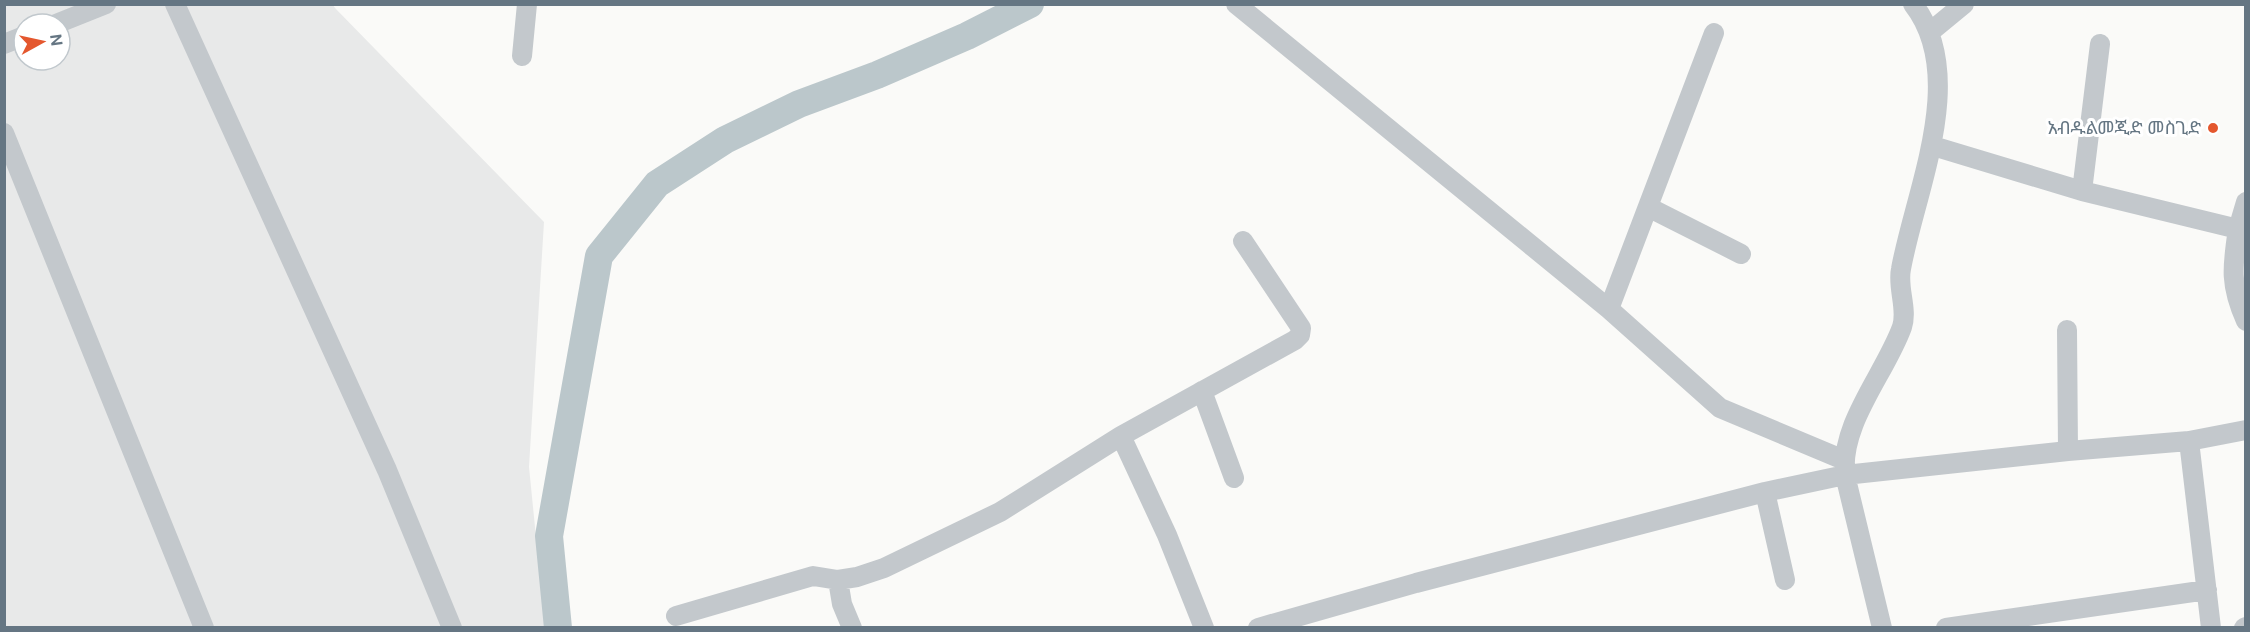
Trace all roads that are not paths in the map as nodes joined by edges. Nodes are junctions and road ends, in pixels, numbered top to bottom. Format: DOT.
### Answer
graph roads {
  1 [pos="106,4"];
  2 [pos="175,4"];
  3 [pos="528,4"];
  4 [pos="1236,4"];
  5 [pos="1913,4"];
  6 [pos="1964,4"];
  7 [pos="72,18"];
  8 [pos="1930,32"];
  9 [pos="1714,33"];
  10 [pos="2100,44"];
  11 [pos="522,56"];
  12 [pos="4,133"];
  13 [pos="1933,146"];
  14 [pos="2082,191"];
  15 [pos="2246,202"];
  16 [pos="1648,207"];
  17 [pos="2238,229"];
  18 [pos="1243,241"];
  19 [pos="1741,254"];
  20 [pos="1609,309"];
  21 [pos="2246,321"];
  22 [pos="2067,330"];
  23 [pos="1202,391"];
  24 [pos="2246,430"];
  25 [pos="1120,436"];
  26 [pos="2189,441"];
  27 [pos="2068,451"];
  28 [pos="1845,467"];
  29 [pos="1234,478"];
  30 [pos="1765,492"];
  31 [pos="1785,579"];
  32 [pos="838,580"];
  33 [pos="2207,590"];
  34 [pos="676,616"];
  35 [pos="204,627"];
  36 [pos="452,627"];
  37 [pos="852,627"];
  38 [pos="1204,627"];
  39 [pos="1258,627"];
  40 [pos="1882,627"];
  41 [pos="1946,627"];
  42 [pos="2211,627"];
  1 -- 7 [label="street"];
  2 -- 36 [label="street"];
  3 -- 11 [label="street"];
  4 -- 20 [label="street"];
  5 -- 8 [label="street"];
  6 -- 8 [label="street"];
  8 -- 13 [label="street"];
  9 -- 16 [label="street"];
  10 -- 14 [label="street"];
  12 -- 35 [label="street"];
  13 -- 14 [label="street"];
  13 -- 28 [label="street"];
  14 -- 17 [label="street"];
  15 -- 17 [label="street"];
  16 -- 19 [label="street"];
  16 -- 20 [label="street"];
  17 -- 21 [label="street"];
  18 -- 23 [label="street"];
  20 -- 28 [label="street"];
  22 -- 27 [label="street"];
  23 -- 25 [label="street"];
  23 -- 29 [label="street"];
  24 -- 26 [label="street"];
  25 -- 32 [label="street"];
  25 -- 38 [label="street"];
  26 -- 27 [label="street"];
  26 -- 33 [label="street"];
  27 -- 28 [label="street"];
  28 -- 30 [label="street"];
  28 -- 40 [label="street"];
  30 -- 31 [label="street"];
  30 -- 39 [label="street"];
  32 -- 34 [label="street"];
  32 -- 37 [label="street"];
  33 -- 41 [label="street"];
  33 -- 42 [label="street"];
}
